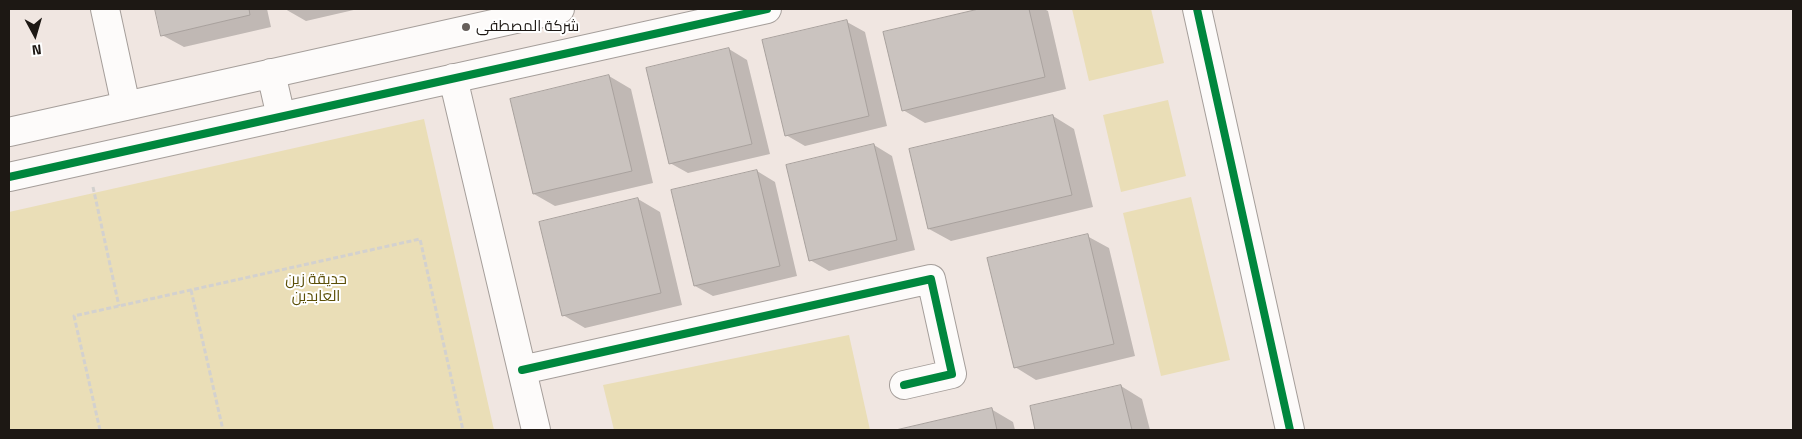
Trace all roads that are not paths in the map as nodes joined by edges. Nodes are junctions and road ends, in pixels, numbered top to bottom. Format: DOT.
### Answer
graph roads {
  1 [pos="105,9"];
  2 [pos="560,9"];
  3 [pos="767,9"];
  4 [pos="1197,9"];
  5 [pos="270,73"];
  6 [pos="453,78"];
  7 [pos="126,106"];
  8 [pos="281,117"];
  9 [pos="9,132"];
  10 [pos="9,176"];
  11 [pos="522,370"];
  12 [pos="904,385"];
  13 [pos="536,430"];
  14 [pos="1290,430"];
  1 -- 7 [label="street"];
  2 -- 5 [label="street"];
  3 -- 6 [label="street"];
  4 -- 14 [label="street"];
  5 -- 7 [label="street"];
  5 -- 8 [label="street"];
  6 -- 8 [label="street"];
  6 -- 11 [label="street"];
  7 -- 9 [label="street"];
  8 -- 10 [label="street"];
  11 -- 12 [label="street"];
  11 -- 13 [label="street"];
}
